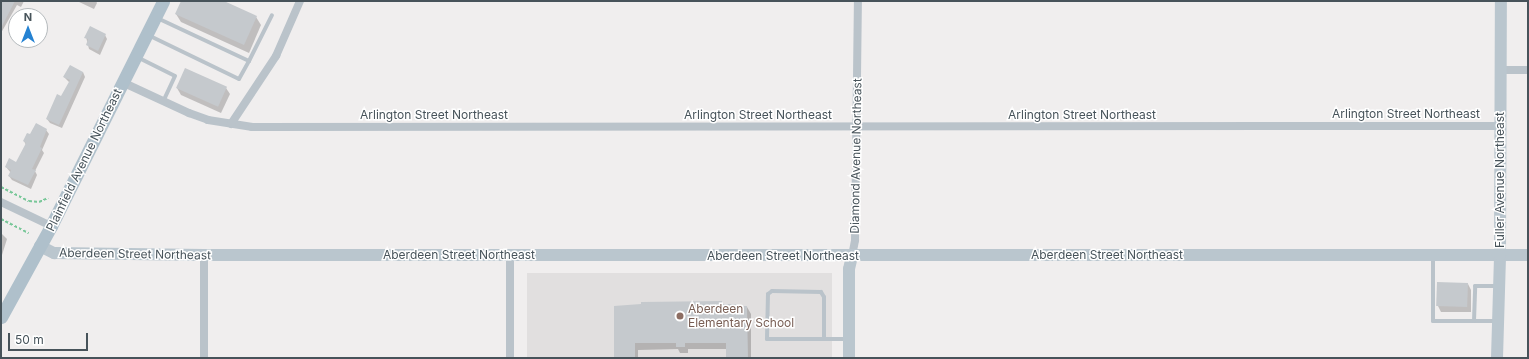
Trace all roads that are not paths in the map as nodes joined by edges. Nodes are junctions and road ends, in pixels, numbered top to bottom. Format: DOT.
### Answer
graph roads {
  1 [pos="163,1"];
  2 [pos="300,1"];
  3 [pos="858,1"];
  4 [pos="1501,1"];
  5 [pos="272,15"];
  6 [pos="155,17"];
  7 [pos="146,34"];
  8 [pos="135,56"];
  9 [pos="249,61"];
  10 [pos="1500,70"];
  11 [pos="1528,70"];
  12 [pos="122,82"];
  13 [pos="162,102"];
  14 [pos="231,124"];
  15 [pos="856,126"];
  16 [pos="1499,126"];
  17 [pos="1,202"];
  18 [pos="51,226"];
  19 [pos="40,246"];
  20 [pos="1433,254"];
  21 [pos="204,255"];
  22 [pos="510,255"];
  23 [pos="1500,255"];
  24 [pos="1528,255"];
  25 [pos="852,256"];
  26 [pos="1498,286"];
  27 [pos="1,317"];
  28 [pos="1474,321"];
  29 [pos="1497,322"];
  30 [pos="824,338"];
  31 [pos="849,339"];
  32 [pos="204,358"];
  33 [pos="510,358"];
  34 [pos="849,358"];
  35 [pos="1496,358"];
  1 -- 6 [label="main road, Plainfield Avenue Northeast"];
  2 -- 14 [label="street"];
  3 -- 15 [label="street, Diamond Avenue Northeast"];
  4 -- 10 [label="street, Fuller Avenue Northeast"];
  5 -- 9 [label="lane"];
  6 -- 7 [label="main road, Plainfield Avenue Northeast"];
  6 -- 9 [label="lane"];
  7 -- 8 [label="main road, Plainfield Avenue Northeast"];
  7 -- 9 [label="lane"];
  8 -- 12 [label="main road, Plainfield Avenue Northeast"];
  8 -- 13 [label="lane"];
  10 -- 11 [label="street"];
  10 -- 16 [label="street, Fuller Avenue Northeast"];
  12 -- 13 [label="street, Arlington Street Northeast"];
  12 -- 18 [label="main road, Plainfield Avenue Northeast"];
  13 -- 14 [label="street, Arlington Street Northeast"];
  14 -- 15 [label="street, Arlington Street Northeast"];
  15 -- 16 [label="street, Arlington Street Northeast"];
  15 -- 25 [label="street, Diamond Avenue Northeast"];
  16 -- 23 [label="street, Fuller Avenue Northeast"];
  17 -- 18 [label="street"];
  18 -- 19 [label="main road, Plainfield Avenue Northeast"];
  19 -- 21 [label="street, Aberdeen Street Northeast"];
  19 -- 27 [label="main road, Plainfield Avenue Northeast"];
  20 -- 23 [label="street, Aberdeen Street Northeast"];
  20 -- 25 [label="street, Aberdeen Street Northeast"];
  20 -- 28 [label="lane"];
  21 -- 22 [label="street, Aberdeen Street Northeast"];
  21 -- 32 [label="street"];
  22 -- 25 [label="street, Aberdeen Street Northeast"];
  22 -- 33 [label="street"];
  23 -- 24 [label="street, Aberdeen Street Northeast"];
  23 -- 26 [label="street, Fuller Avenue Northeast"];
  25 -- 31 [label="street, Diamond Avenue Northeast"];
  26 -- 28 [label="lane"];
  26 -- 29 [label="street, Fuller Avenue Northeast"];
  28 -- 29 [label="lane"];
  29 -- 35 [label="street, Fuller Avenue Northeast"];
  30 -- 30 [label="lane"];
  30 -- 31 [label="lane"];
  31 -- 34 [label="street, Diamond Avenue Northeast"];
}
